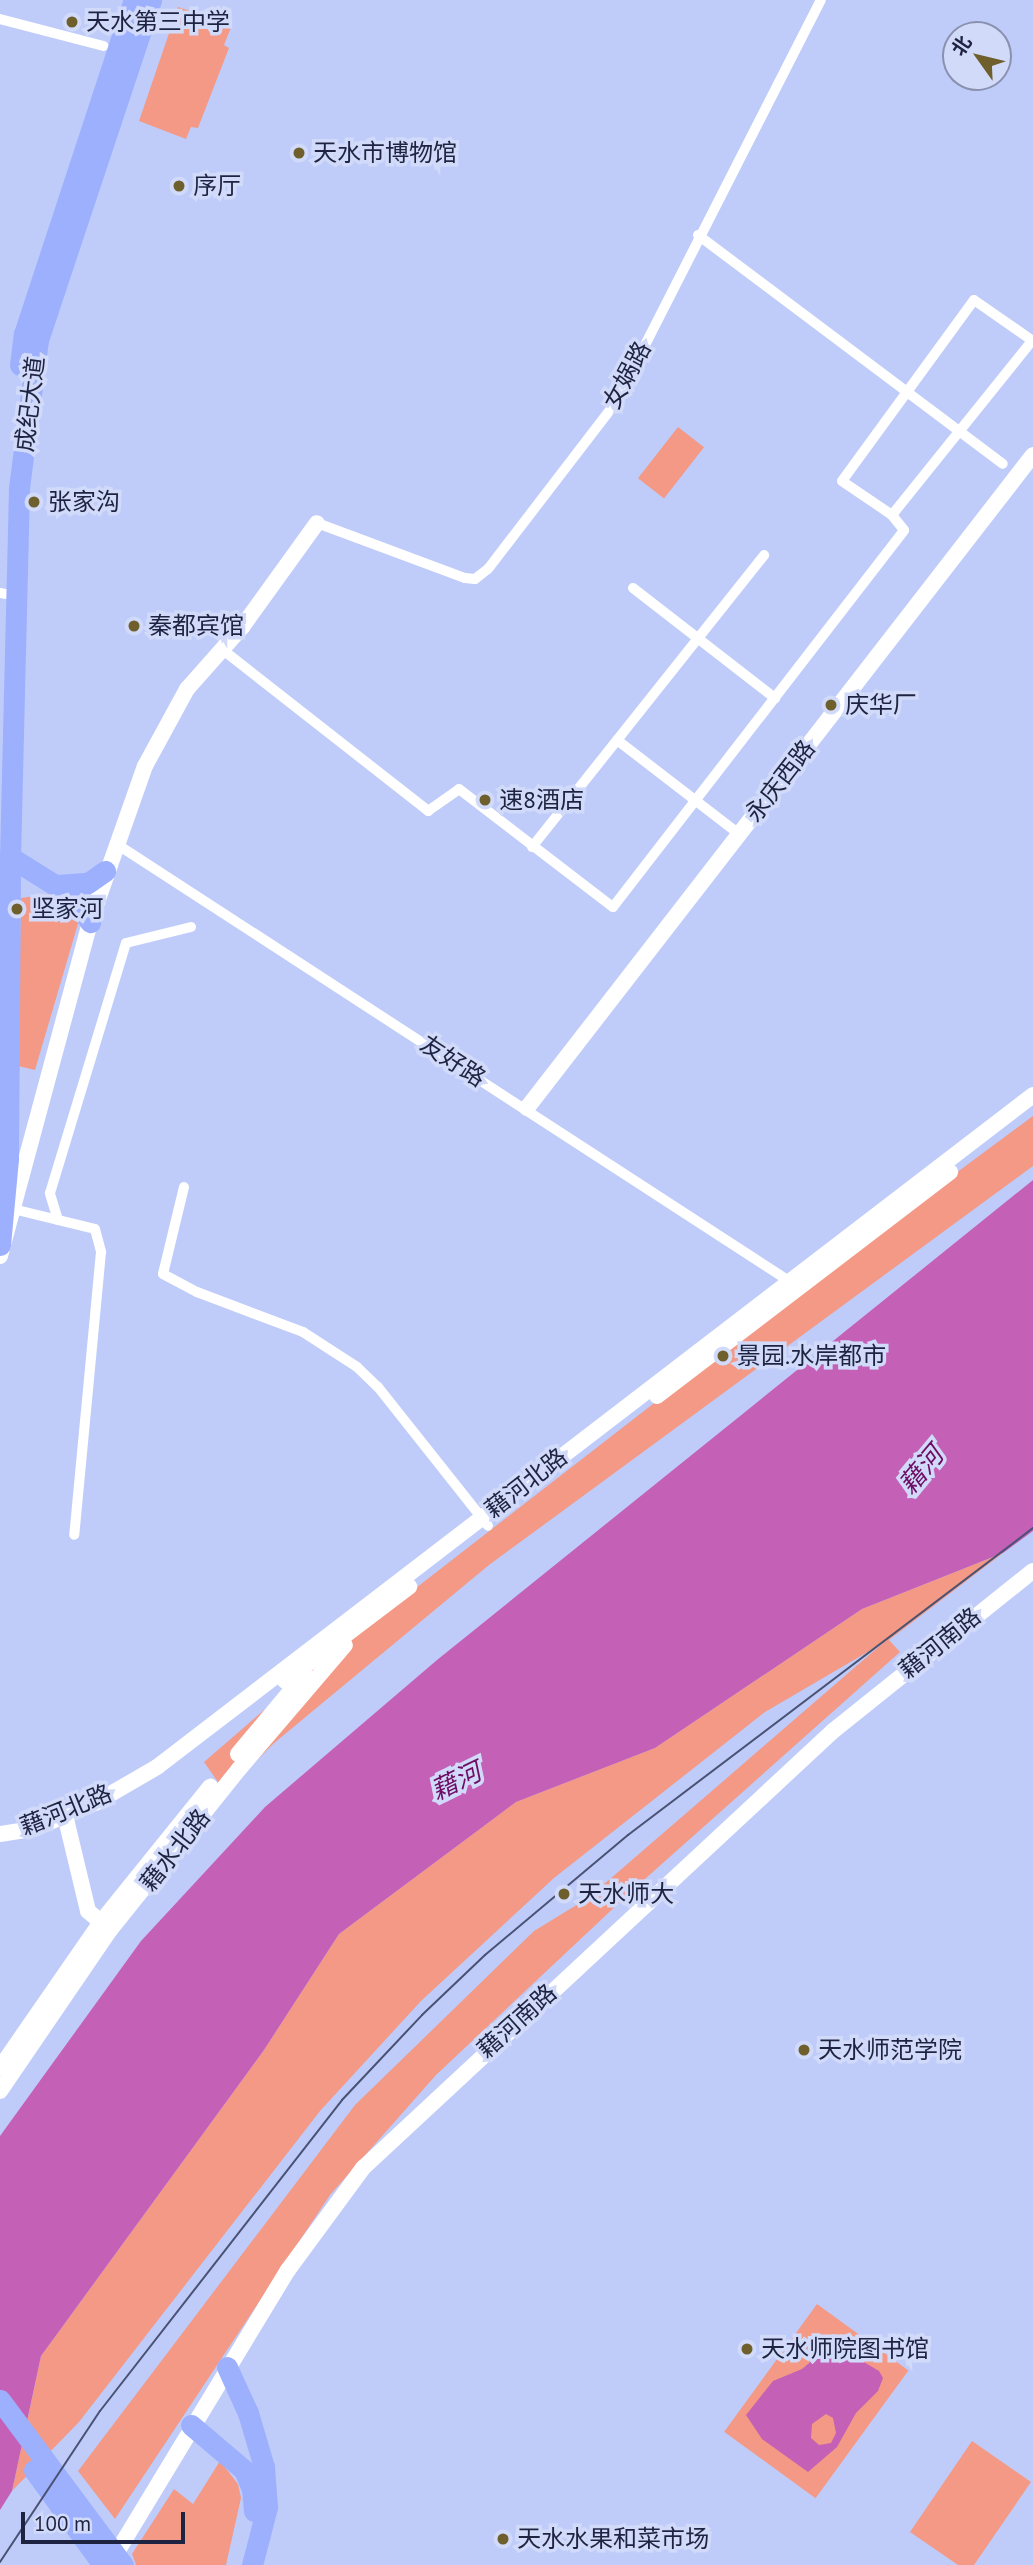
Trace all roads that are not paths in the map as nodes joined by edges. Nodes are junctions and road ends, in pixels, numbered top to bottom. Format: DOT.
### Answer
graph roads {
  1 [pos="134,0"];
  2 [pos="151,0"];
  3 [pos="821,0"];
  4 [pos="0,19"];
  5 [pos="104,46"];
  6 [pos="698,235"];
  7 [pos="1033,341"];
  8 [pos="907,391"];
  9 [pos="960,431"];
  10 [pos="1033,455"];
  11 [pos="1003,464"];
  12 [pos="892,515"];
  13 [pos="317,523"];
  14 [pos="764,555"];
  15 [pos="633,588"];
  16 [pos="2,594"];
  17 [pos="698,639"];
  18 [pos="223,650"];
  19 [pos="775,698"];
  20 [pos="617,740"];
  21 [pos="696,800"];
  22 [pos="739,834"];
  23 [pos="115,844"];
  24 [pos="532,847"];
  25 [pos="5,858"];
  26 [pos="105,871"];
  27 [pos="57,885"];
  28 [pos="90,922"];
  29 [pos="191,927"];
  30 [pos="1033,1095"];
  31 [pos="527,1108"];
  32 [pos="1033,1108"];
  33 [pos="184,1187"];
  34 [pos="13,1209"];
  35 [pos="58,1220"];
  36 [pos="0,1245"];
  37 [pos="0,1256"];
  38 [pos="789,1281"];
  39 [pos="486,1521"];
  40 [pos="74,1535"];
  41 [pos="1033,1571"];
  42 [pos="360,1617"];
  43 [pos="320,1656"];
  44 [pos="67,1820"];
  45 [pos="0,1835"];
  46 [pos="0,1845"];
  47 [pos="106,1926"];
  48 [pos="0,2068"];
  49 [pos="0,2091"];
  50 [pos="227,2367"];
  51 [pos="0,2400"];
  52 [pos="0,2423"];
  53 [pos="191,2425"];
  54 [pos="103,2565"];
  55 [pos="110,2565"];
  56 [pos="123,2565"];
  57 [pos="242,2565"];
  58 [pos="253,2565"];
  1 -- 16 [label="highway, 成纪大道"];
  2 -- 25 [label="highway, 成纪大道"];
  3 -- 6 [label="street, 女娲路"];
  4 -- 5 [label="street"];
  6 -- 8 [label="street"];
  6 -- 13 [label="street, 女娲路"];
  7 -- 8 [label="street"];
  7 -- 9 [label="street"];
  8 -- 9 [label="street"];
  8 -- 12 [label="street"];
  9 -- 11 [label="street"];
  9 -- 12 [label="street"];
  10 -- 22 [label="main road, 永庆西路"];
  12 -- 19 [label="street"];
  13 -- 18 [label="main road"];
  14 -- 17 [label="street"];
  15 -- 17 [label="street"];
  16 -- 25 [label="highway, 成纪大道"];
  17 -- 19 [label="street"];
  17 -- 20 [label="street"];
  18 -- 23 [label="main road"];
  18 -- 24 [label="street"];
  19 -- 21 [label="street"];
  20 -- 21 [label="street"];
  20 -- 24 [label="street"];
  21 -- 22 [label="street"];
  21 -- 24 [label="street"];
  22 -- 31 [label="main road, 永庆西路"];
  23 -- 26 [label="main road"];
  23 -- 31 [label="street, 友好路"];
  25 -- 27 [label="highway"];
  25 -- 36 [label="highway, 成纪大道"];
  26 -- 27 [label="highway"];
  26 -- 28 [label="main road"];
  27 -- 28 [label="highway"];
  28 -- 34 [label="main road"];
  29 -- 35 [label="street"];
  30 -- 38 [label="main road, 藉河北路"];
  31 -- 38 [label="street, 友好路"];
  32 -- 39 [label="main road, 藉河北路"];
  33 -- 39 [label="street"];
  34 -- 35 [label="street"];
  34 -- 37 [label="main road"];
  35 -- 40 [label="street"];
  38 -- 39 [label="main road, 藉河北路"];
  39 -- 42 [label="main road, 藉河北路"];
  41 -- 50 [label="main road, 藉河南路"];
  42 -- 43 [label="main road, 藉河北路"];
  42 -- 44 [label="main road, 藉河北路"];
  42 -- 47 [label="main road, 藉水北路"];
  43 -- 44 [label="main road, 藉河北路"];
  43 -- 47 [label="main road, 藉水北路"];
  44 -- 45 [label="main road, 藉河北路"];
  44 -- 46 [label="main road, 藉河北路"];
  44 -- 47 [label="main road"];
  47 -- 48 [label="main road, 藉水北路"];
  47 -- 49 [label="main road, 藉水北路"];
  50 -- 53 [label="main road, 藉河南路"];
  50 -- 58 [label="highway"];
  51 -- 56 [label="highway"];
  52 -- 54 [label="highway"];
  53 -- 55 [label="main road, 藉河南路"];
  53 -- 57 [label="highway"];
}
